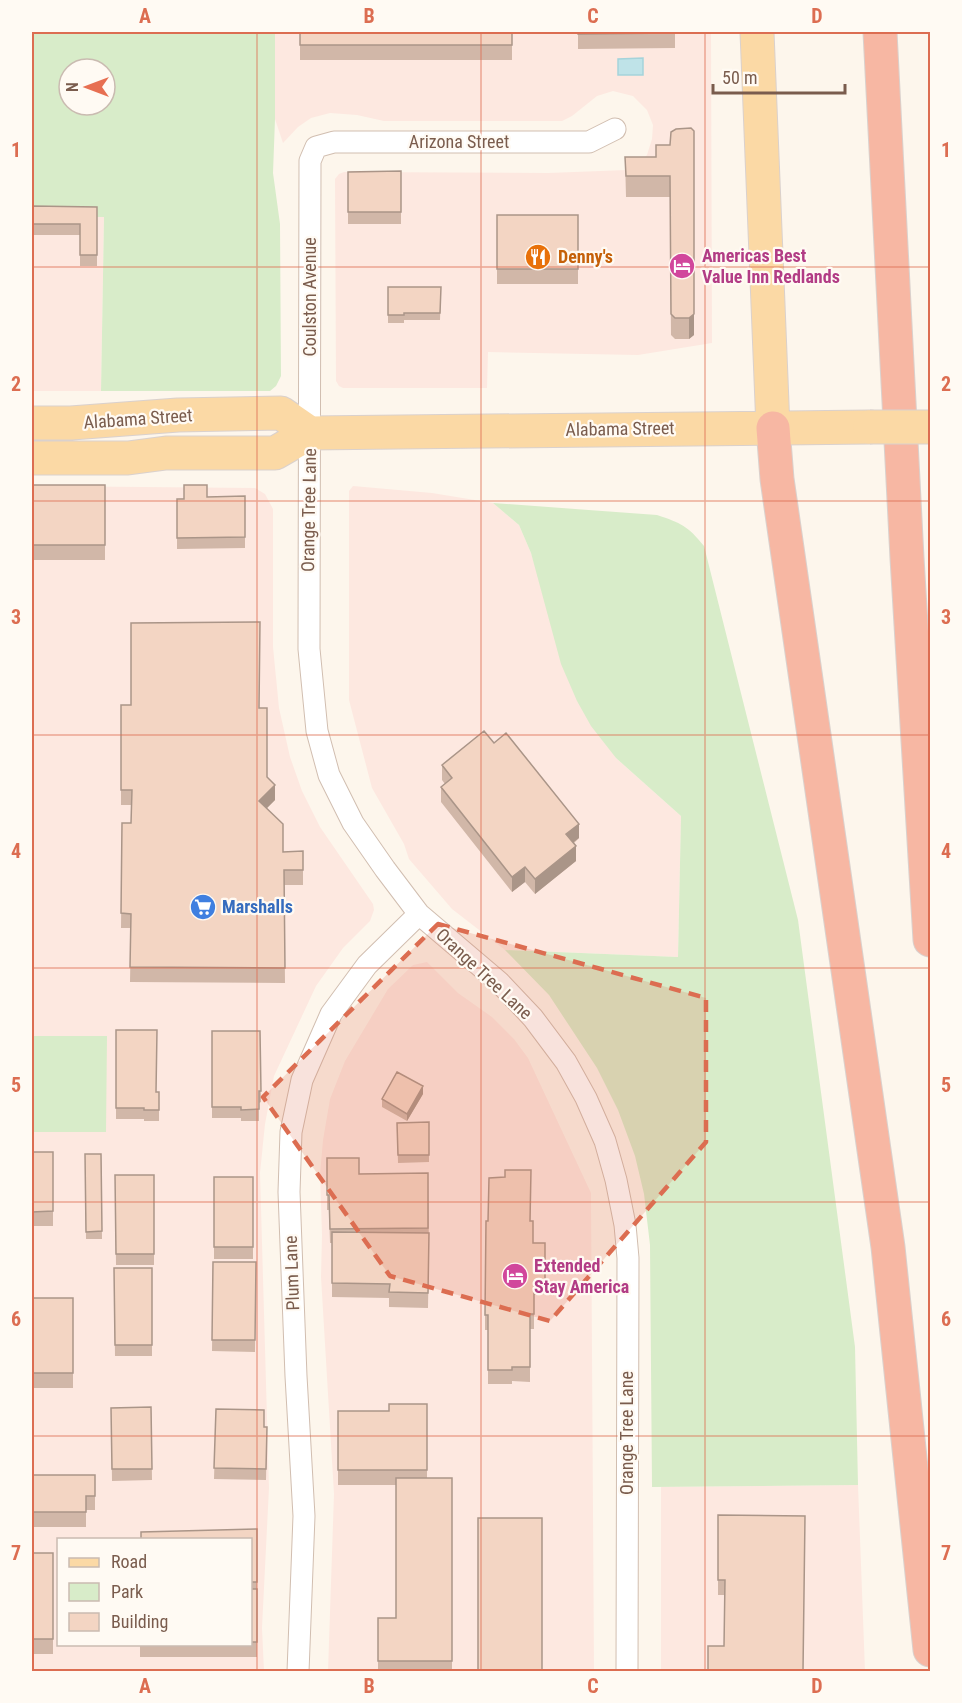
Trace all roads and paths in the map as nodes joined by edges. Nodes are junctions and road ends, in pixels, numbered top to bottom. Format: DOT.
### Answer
graph roads {
  1 [pos="757,32"];
  2 [pos="880,32"];
  3 [pos="615,129"];
  4 [pos="310,161"];
  5 [pos="32,423"];
  6 [pos="930,427"];
  7 [pos="773,428"];
  8 [pos="310,434"];
  9 [pos="32,458"];
  10 [pos="419,914"];
  11 [pos="930,940"];
  12 [pos="930,1650"];
  13 [pos="298,1671"];
  14 [pos="627,1671"];
  1 -- 7 [label="main road"];
  2 -- 11 [label="highway"];
  3 -- 4 [label="street, Arizona Street"];
  4 -- 8 [label="street, Coulston Avenue"];
  5 -- 8 [label="main road, Alabama Street"];
  6 -- 7 [label="main road, Alabama Street, bridge"];
  7 -- 8 [label="main road, Alabama Street"];
  7 -- 12 [label="highway"];
  8 -- 9 [label="main road, Alabama Street"];
  8 -- 10 [label="street, Orange Tree Lane"];
  10 -- 13 [label="street, Plum Lane"];
  10 -- 14 [label="street, Orange Tree Lane"];
}
